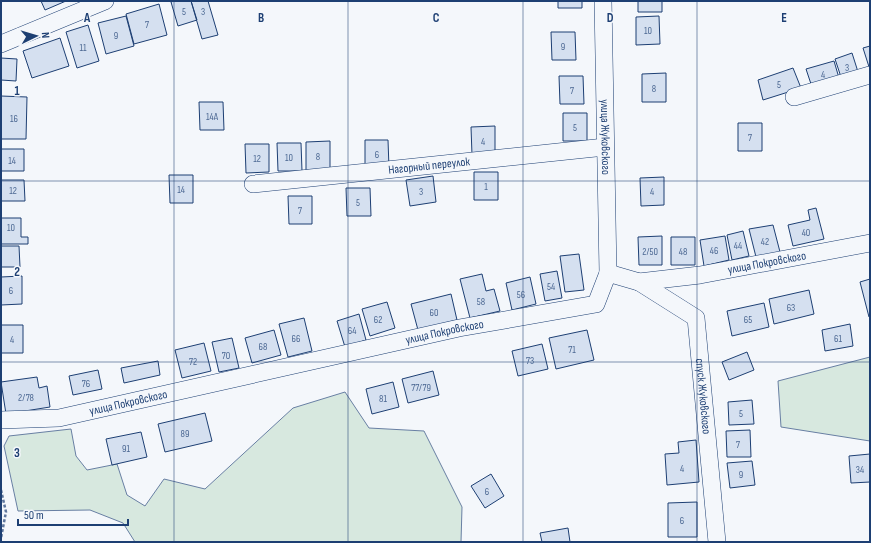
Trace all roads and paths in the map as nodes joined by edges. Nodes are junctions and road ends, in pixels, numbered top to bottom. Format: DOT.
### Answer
graph roads {
  1 [pos="105,1"];
  2 [pos="603,1"];
  3 [pos="1,44"];
  4 [pos="870,75"];
  5 [pos="794,97"];
  6 [pos="605,147"];
  7 [pos="253,184"];
  8 [pos="870,243"];
  9 [pos="608,273"];
  10 [pos="639,282"];
  11 [pos="1,420"];
  12 [pos="1,490"];
  13 [pos="1,538"];
  14 [pos="715,541"];
  1 -- 3 [label="street"];
  2 -- 6 [label="street, улица Жуковского"];
  4 -- 5 [label="street"];
  6 -- 7 [label="street, Нагорный переулок"];
  6 -- 9 [label="street, улица Жуковского"];
  8 -- 10 [label="street, улица Покровского"];
  9 -- 10 [label="street, улица Покровского"];
  9 -- 11 [label="street, улица Покровского"];
  10 -- 14 [label="street, спуск Жуковского"];
  12 -- 13 [label="path"];
}
